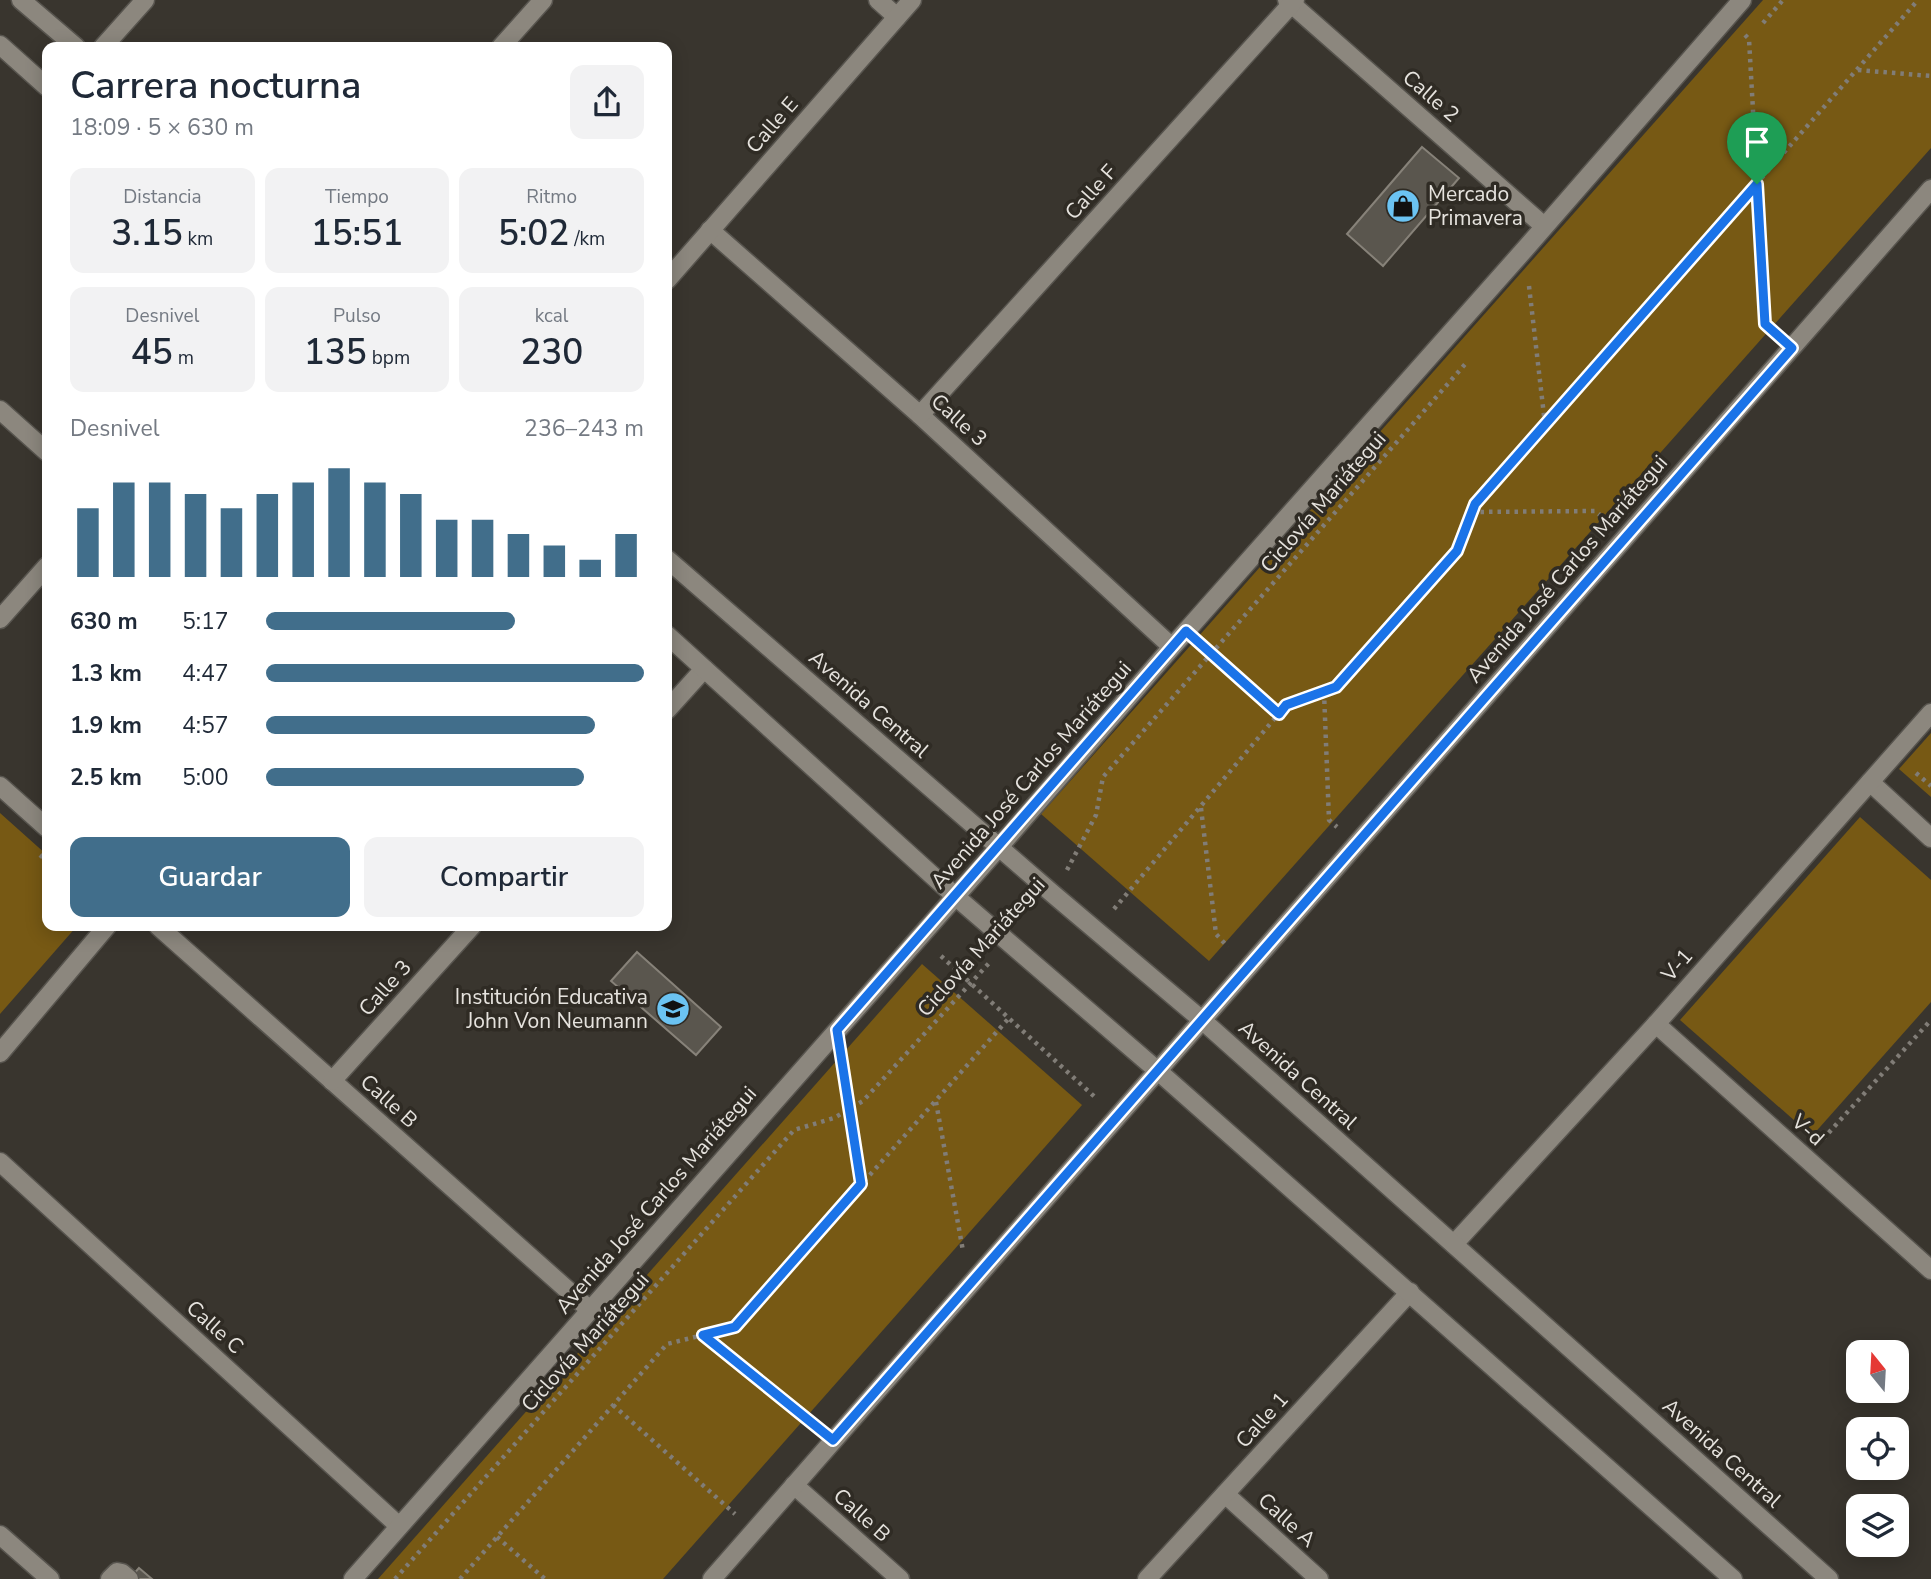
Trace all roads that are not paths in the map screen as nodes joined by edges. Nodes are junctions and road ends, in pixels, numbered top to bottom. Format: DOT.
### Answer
graph roads {
  1 [pos="21,0"];
  2 [pos="145,0"];
  3 [pos="543,0"];
  4 [pos="878,0"];
  5 [pos="912,0"];
  6 [pos="1742,0"];
  7 [pos="1291,1"];
  8 [pos="897,17"];
  9 [pos="70,42"];
  10 [pos="107,42"];
  11 [pos="505,42"];
  12 [pos="0,45"];
  13 [pos="42,83"];
  14 [pos="1929,197"];
  15 [pos="1544,226"];
  16 [pos="710,230"];
  17 [pos="672,274"];
  18 [pos="0,410"];
  19 [pos="920,415"];
  20 [pos="42,448"];
  21 [pos="672,563"];
  22 [pos="42,572"];
  23 [pos="0,619"];
  24 [pos="672,639"];
  25 [pos="1172,647"];
  26 [pos="704,668"];
  27 [pos="672,704"];
  28 [pos="1931,713"];
  29 [pos="1870,782"];
  30 [pos="0,786"];
  31 [pos="42,824"];
  32 [pos="1931,838"];
  33 [pos="999,847"];
  34 [pos="955,896"];
  35 [pos="103,931"];
  36 [pos="164,931"];
  37 [pos="467,931"];
  38 [pos="1202,1020"];
  39 [pos="1656,1024"];
  40 [pos="0,1053"];
  41 [pos="1158,1071"];
  42 [pos="332,1081"];
  43 [pos="0,1161"];
  44 [pos="1454,1244"];
  45 [pos="1931,1269"];
  46 [pos="1410,1292"];
  47 [pos="590,1310"];
  48 [pos="794,1485"];
  49 [pos="1225,1494"];
  50 [pos="399,1526"];
  51 [pos="0,1535"];
  52 [pos="50,1579"];
  53 [pos="110,1579"];
  54 [pos="129,1579"];
  55 [pos="353,1579"];
  56 [pos="712,1579"];
  57 [pos="900,1579"];
  58 [pos="1147,1579"];
  59 [pos="1319,1579"];
  60 [pos="1733,1579"];
  61 [pos="1829,1579"];
  1 -- 9 [label="street"];
  2 -- 10 [label="street"];
  3 -- 11 [label="street"];
  4 -- 8 [label="street"];
  5 -- 8 [label="street, Calle E"];
  6 -- 15 [label="street, Avenida José Carlos Mariátegui"];
  7 -- 15 [label="street, Calle 2"];
  7 -- 19 [label="street, Calle F"];
  8 -- 16 [label="street, Calle E"];
  12 -- 13 [label="street"];
  14 -- 38 [label="street, Avenida José Carlos Mariátegui"];
  15 -- 25 [label="street, Avenida José Carlos Mariátegui"];
  16 -- 17 [label="street, Calle E"];
  16 -- 19 [label="street, Calle 3"];
  18 -- 20 [label="street"];
  19 -- 25 [label="street, Calle 3"];
  21 -- 33 [label="street, Avenida Central"];
  22 -- 23 [label="street"];
  24 -- 26 [label="street"];
  25 -- 33 [label="street, Avenida José Carlos Mariátegui"];
  26 -- 27 [label="street"];
  26 -- 34 [label="street"];
  28 -- 29 [label="street, V-1"];
  29 -- 32 [label="street"];
  29 -- 39 [label="street, V-1"];
  30 -- 31 [label="street"];
  33 -- 34 [label="street, Avenida José Carlos Mariátegui"];
  33 -- 38 [label="street, Avenida Central"];
  34 -- 41 [label="street"];
  34 -- 47 [label="street, Avenida José Carlos Mariátegui"];
  35 -- 40 [label="street"];
  36 -- 42 [label="street, Calle B"];
  37 -- 42 [label="street, Calle 3"];
  38 -- 41 [label="street, Avenida José Carlos Mariátegui"];
  38 -- 44 [label="street, Avenida Central"];
  39 -- 44 [label="street, V-1"];
  39 -- 45 [label="street, V-d"];
  41 -- 46 [label="street"];
  41 -- 48 [label="street, Avenida José Carlos Mariátegui"];
  42 -- 47 [label="street, Calle B"];
  43 -- 50 [label="street, Calle C"];
  44 -- 61 [label="street, Avenida Central"];
  46 -- 49 [label="street, Calle 1"];
  46 -- 60 [label="street"];
  47 -- 50 [label="street, Avenida José Carlos Mariátegui"];
  48 -- 56 [label="street, Avenida José Carlos Mariátegui"];
  48 -- 57 [label="street, Calle B"];
  49 -- 58 [label="street, Calle 1"];
  49 -- 59 [label="street, Calle A"];
  50 -- 55 [label="street, Avenida José Carlos Mariátegui"];
  51 -- 52 [label="street"];
  53 -- 54 [label="street"];
}
